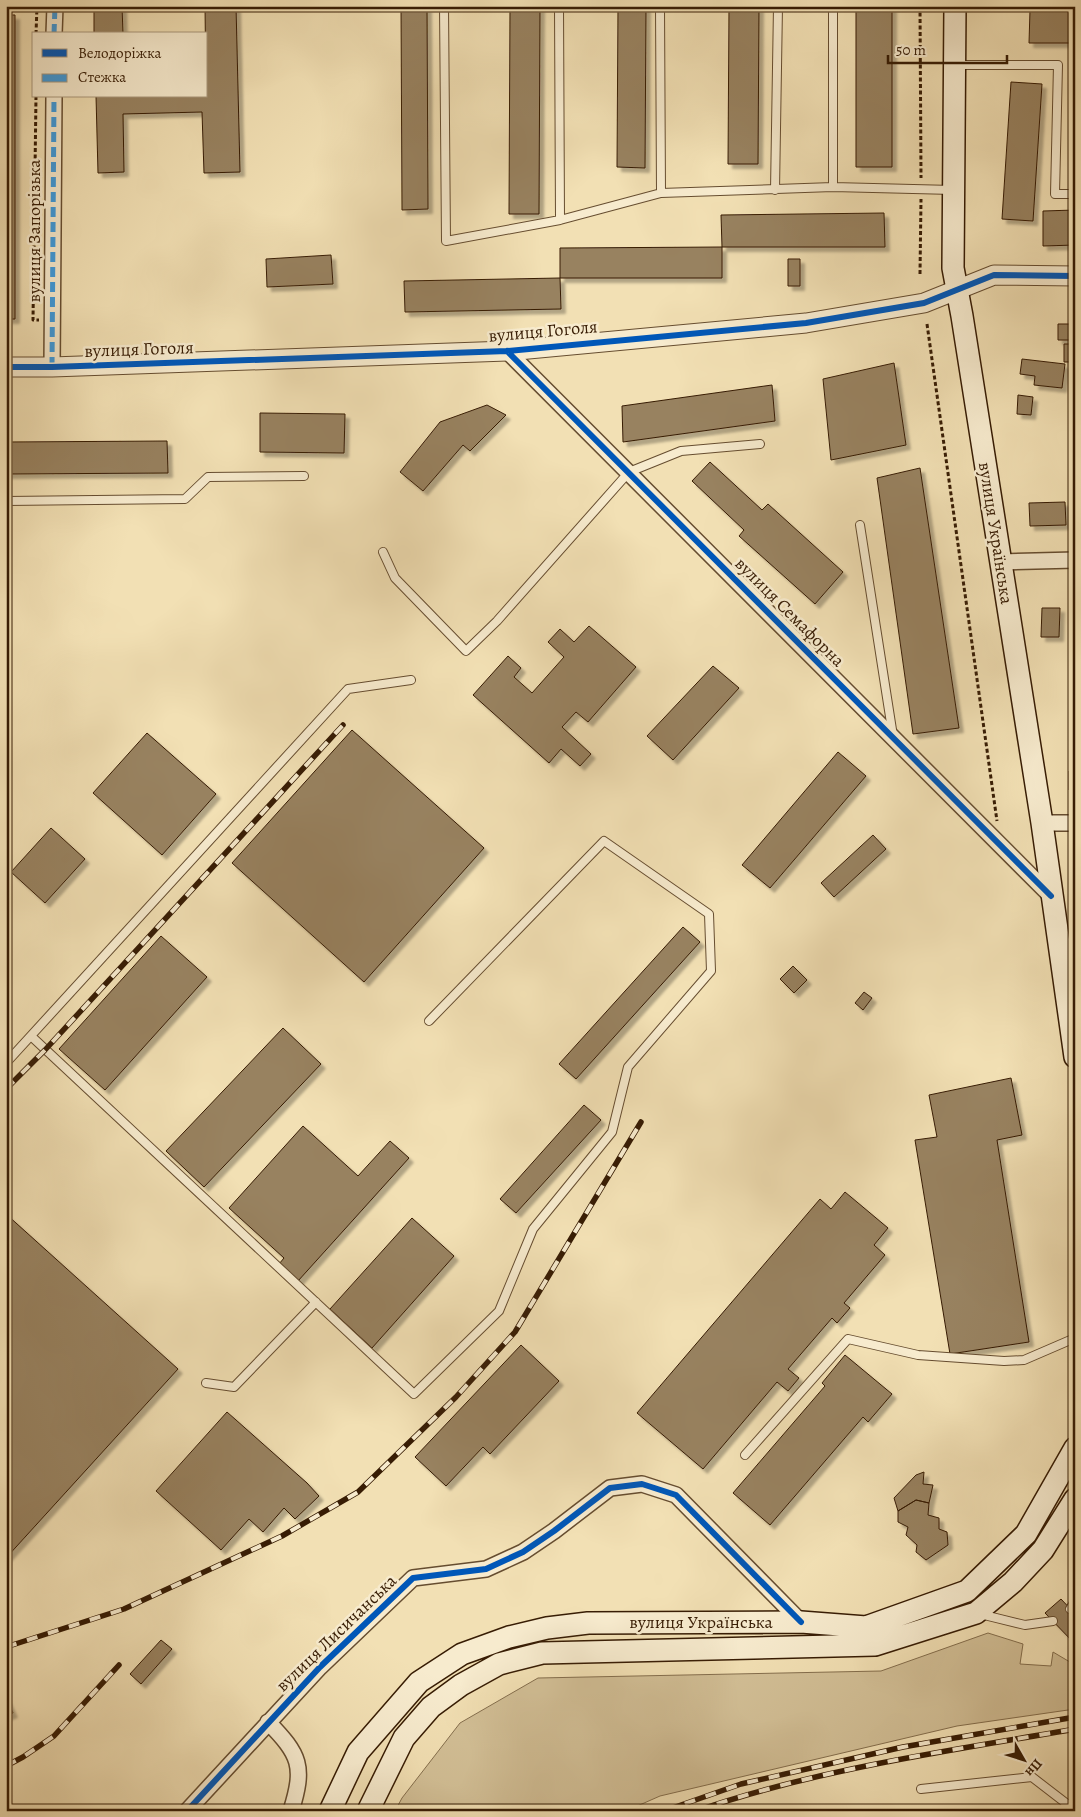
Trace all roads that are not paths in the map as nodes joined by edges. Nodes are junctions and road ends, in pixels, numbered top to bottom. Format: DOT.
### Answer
graph roads {
  1 [pos="54,6"];
  2 [pos="444,6"];
  3 [pos="559,6"];
  4 [pos="660,6"];
  5 [pos="778,6"];
  6 [pos="833,6"];
  7 [pos="955,6"];
  8 [pos="54,32"];
  9 [pos="954,65"];
  10 [pos="54,98"];
  11 [pos="833,187"];
  12 [pos="775,190"];
  13 [pos="954,190"];
  14 [pos="661,193"];
  15 [pos="1075,194"];
  16 [pos="560,220"];
  17 [pos="1075,276"];
  18 [pos="956,290"];
  19 [pos="507,351"];
  20 [pos="6,367"];
  21 [pos="52,367"];
  22 [pos="760,444"];
  23 [pos="630,472"];
  24 [pos="304,476"];
  25 [pos="6,501"];
  26 [pos="860,526"];
  27 [pos="383,552"];
  28 [pos="1075,560"];
  29 [pos="1001,562"];
  30 [pos="410,680"];
  31 [pos="894,738"];
  32 [pos="1075,823"];
  33 [pos="1042,824"];
  34 [pos="1051,896"];
  35 [pos="429,1021"];
  36 [pos="31,1036"];
  37 [pos="1075,1057"];
  38 [pos="6,1063"];
  39 [pos="316,1302"];
  40 [pos="1075,1338"];
  41 [pos="206,1383"];
  42 [pos="1075,1448"];
  43 [pos="745,1455"];
  44 [pos="1073,1506"];
  45 [pos="1075,1601"];
  46 [pos="1070,1609"];
  47 [pos="976,1612"];
  48 [pos="1054,1621"];
  49 [pos="801,1622"];
  50 [pos="268,1722"];
  51 [pos="922,1789"];
  52 [pos="187,1811"];
  53 [pos="291,1811"];
  54 [pos="330,1811"];
  55 [pos="368,1811"];
  56 [pos="1067,1811"];
  1 -- 8 [label="street"];
  2 -- 16 [label="lane"];
  3 -- 16 [label="lane"];
  4 -- 14 [label="lane"];
  5 -- 12 [label="lane"];
  6 -- 11 [label="lane"];
  7 -- 9 [label="main road, вулиця Українська"];
  9 -- 13 [label="main road, вулиця Українська"];
  9 -- 15 [label="lane"];
  10 -- 21 [label="street, вулиця Запорізька"];
  11 -- 12 [label="lane"];
  11 -- 13 [label="lane"];
  12 -- 14 [label="lane"];
  13 -- 18 [label="main road, вулиця Українська"];
  14 -- 16 [label="lane"];
  17 -- 18 [label="street, вулиця Гоголя"];
  18 -- 19 [label="street, вулиця Гоголя"];
  18 -- 29 [label="main road, вулиця Українська"];
  19 -- 21 [label="street, вулиця Гоголя"];
  19 -- 23 [label="street, вулиця Семафорна"];
  20 -- 21 [label="street, вулиця Гоголя"];
  22 -- 23 [label="lane"];
  23 -- 27 [label="lane"];
  23 -- 31 [label="street, вулиця Семафорна"];
  24 -- 25 [label="lane"];
  26 -- 31 [label="lane"];
  28 -- 29 [label="street"];
  29 -- 33 [label="main road, вулиця Українська"];
  30 -- 36 [label="lane"];
  31 -- 34 [label="street, вулиця Семафорна"];
  32 -- 33 [label="street"];
  33 -- 34 [label="main road, вулиця Українська"];
  34 -- 37 [label="main road, вулиця Українська"];
  35 -- 39 [label="lane"];
  36 -- 38 [label="lane"];
  36 -- 39 [label="lane"];
  39 -- 41 [label="lane"];
  40 -- 43 [label="lane"];
  42 -- 49 [label="main road, вулиця Українська"];
  44 -- 47 [label="main road, вулиця Українська"];
  45 -- 46 [label="lane"];
  47 -- 48 [label="lane"];
  47 -- 55 [label="main road, вулиця Українська"];
  49 -- 50 [label="street, вулиця Лисичанська"];
  49 -- 54 [label="main road, вулиця Українська"];
  50 -- 52 [label="street, вулиця Лисичанська"];
  50 -- 53 [label="street"];
  51 -- 56 [label="lane"];
}
